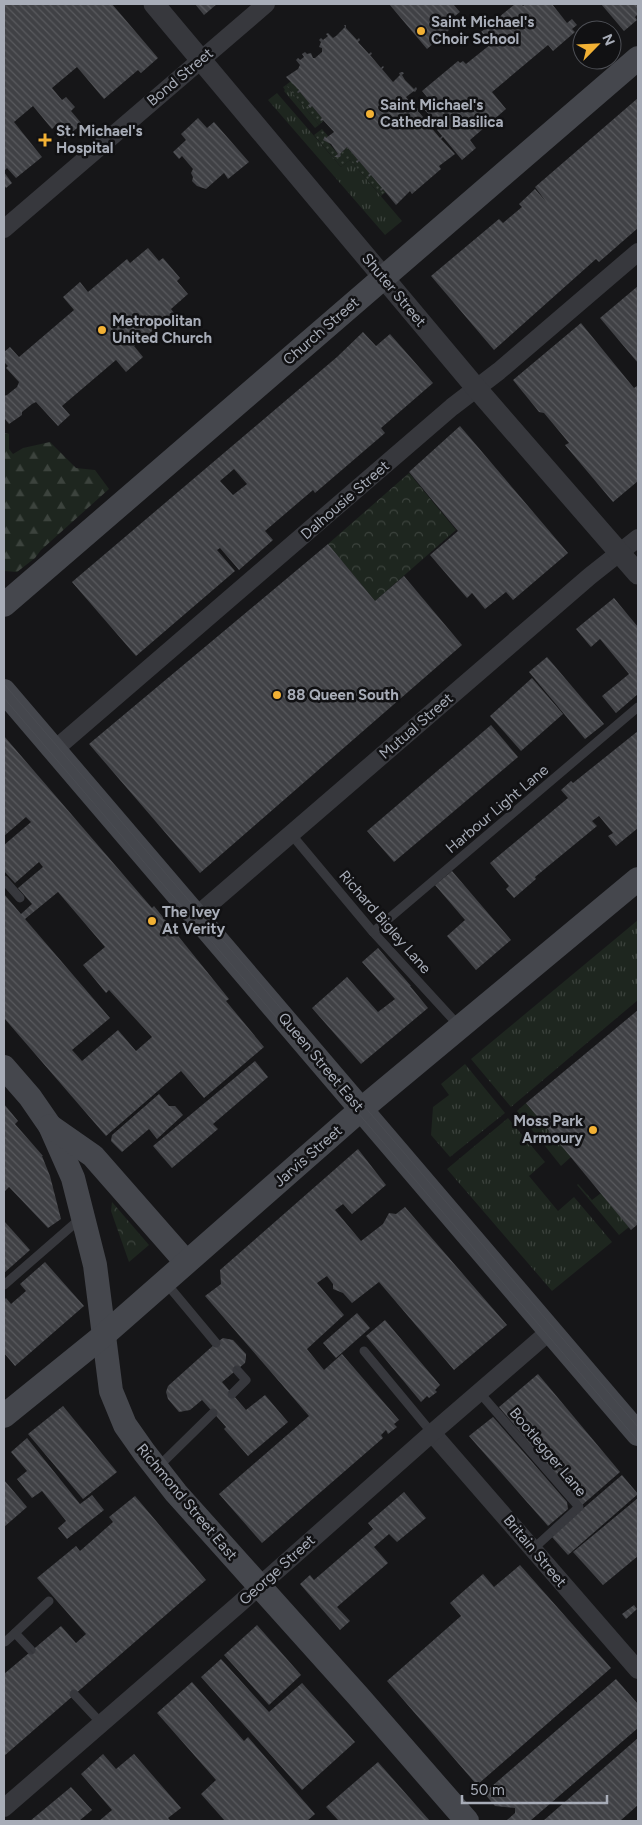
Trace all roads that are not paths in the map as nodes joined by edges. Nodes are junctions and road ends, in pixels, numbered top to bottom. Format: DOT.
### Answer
graph roads {
  1 [pos="154,4"];
  2 [pos="266,4"];
  3 [pos="638,58"];
  4 [pos="201,59"];
  5 [pos="4,229"];
  6 [pos="638,252"];
  7 [pos="383,277"];
  8 [pos="477,389"];
  9 [pos="638,538"];
  10 [pos="620,553"];
  11 [pos="638,574"];
  12 [pos="4,604"];
  13 [pos="4,691"];
  14 [pos="638,706"];
  15 [pos="54,750"];
  16 [pos="291,834"];
  17 [pos="638,879"];
  18 [pos="4,880"];
  19 [pos="20,898"];
  20 [pos="196,916"];
  21 [pos="373,932"];
  22 [pos="460,1028"];
  23 [pos="4,1067"];
  24 [pos="361,1110"];
  25 [pos="50,1126"];
  26 [pos="84,1215"];
  27 [pos="186,1262"];
  28 [pos="164,1281"];
  29 [pos="4,1285"];
  30 [pos="550,1331"];
  31 [pos="104,1334"];
  32 [pos="216,1343"];
  33 [pos="364,1351"];
  34 [pos="237,1370"];
  35 [pos="479,1392"];
  36 [pos="232,1394"];
  37 [pos="6,1410"];
  38 [pos="213,1413"];
  39 [pos="432,1433"];
  40 [pos="638,1434"];
  41 [pos="156,1469"];
  42 [pos="534,1548"];
  43 [pos="259,1586"];
  44 [pos="49,1601"];
  45 [pos="15,1633"];
  46 [pos="5,1642"];
  47 [pos="31,1650"];
  48 [pos="638,1670"];
  49 [pos="74,1694"];
  50 [pos="101,1723"];
  51 [pos="4,1808"];
  52 [pos="467,1821"];
  1 -- 4 [label="street, Shuter Street"];
  2 -- 4 [label="street, Bond Street"];
  3 -- 7 [label="main road, Church Street"];
  4 -- 5 [label="street, Bond Street"];
  4 -- 7 [label="street, Shuter Street"];
  6 -- 8 [label="street, Dalhousie Street"];
  7 -- 8 [label="street, Shuter Street"];
  7 -- 12 [label="main road, Church Street"];
  8 -- 10 [label="street, Shuter Street"];
  8 -- 15 [label="street, Dalhousie Street"];
  9 -- 10 [label="street, Mutual Street"];
  10 -- 11 [label="street, Shuter Street"];
  10 -- 16 [label="street, Mutual Street"];
  13 -- 15 [label="main road, Queen Street East"];
  14 -- 21 [label="lane, Harbour Light Lane"];
  15 -- 20 [label="main road, Queen Street East"];
  16 -- 20 [label="street, Mutual Street"];
  16 -- 21 [label="lane, Richard Bigley Lane"];
  17 -- 22 [label="main road, Jarvis Street"];
  18 -- 19 [label="lane"];
  20 -- 24 [label="main road, Queen Street East"];
  21 -- 22 [label="lane, Richard Bigley Lane"];
  22 -- 24 [label="main road, Jarvis Street"];
  23 -- 25 [label="main road, Richmond Street East"];
  24 -- 27 [label="main road, Jarvis Street"];
  24 -- 30 [label="main road, Queen Street East"];
  25 -- 26 [label="main road, Richmond Street East"];
  25 -- 27 [label="main road"];
  26 -- 29 [label="lane"];
  26 -- 31 [label="main road, Richmond Street East"];
  27 -- 28 [label="main road, Jarvis Street"];
  28 -- 31 [label="main road, Jarvis Street"];
  28 -- 32 [label="lane"];
  30 -- 35 [label="street, George Street"];
  30 -- 40 [label="main road, Queen Street East"];
  31 -- 37 [label="main road, Jarvis Street"];
  31 -- 41 [label="main road, Richmond Street East"];
  33 -- 39 [label="lane"];
  34 -- 36 [label="lane"];
  35 -- 39 [label="street, George Street"];
  35 -- 42 [label="lane, Bootlegger Lane"];
  38 -- 41 [label="lane"];
  39 -- 42 [label="street, Britain Street"];
  39 -- 43 [label="street, George Street"];
  41 -- 43 [label="main road, Richmond Street East"];
  42 -- 48 [label="street, Britain Street"];
  43 -- 50 [label="street, George Street"];
  43 -- 52 [label="main road, Richmond Street East"];
  44 -- 45 [label="lane"];
  45 -- 46 [label="lane"];
  45 -- 47 [label="lane"];
  49 -- 50 [label="lane"];
  50 -- 51 [label="street, George Street"];
}
